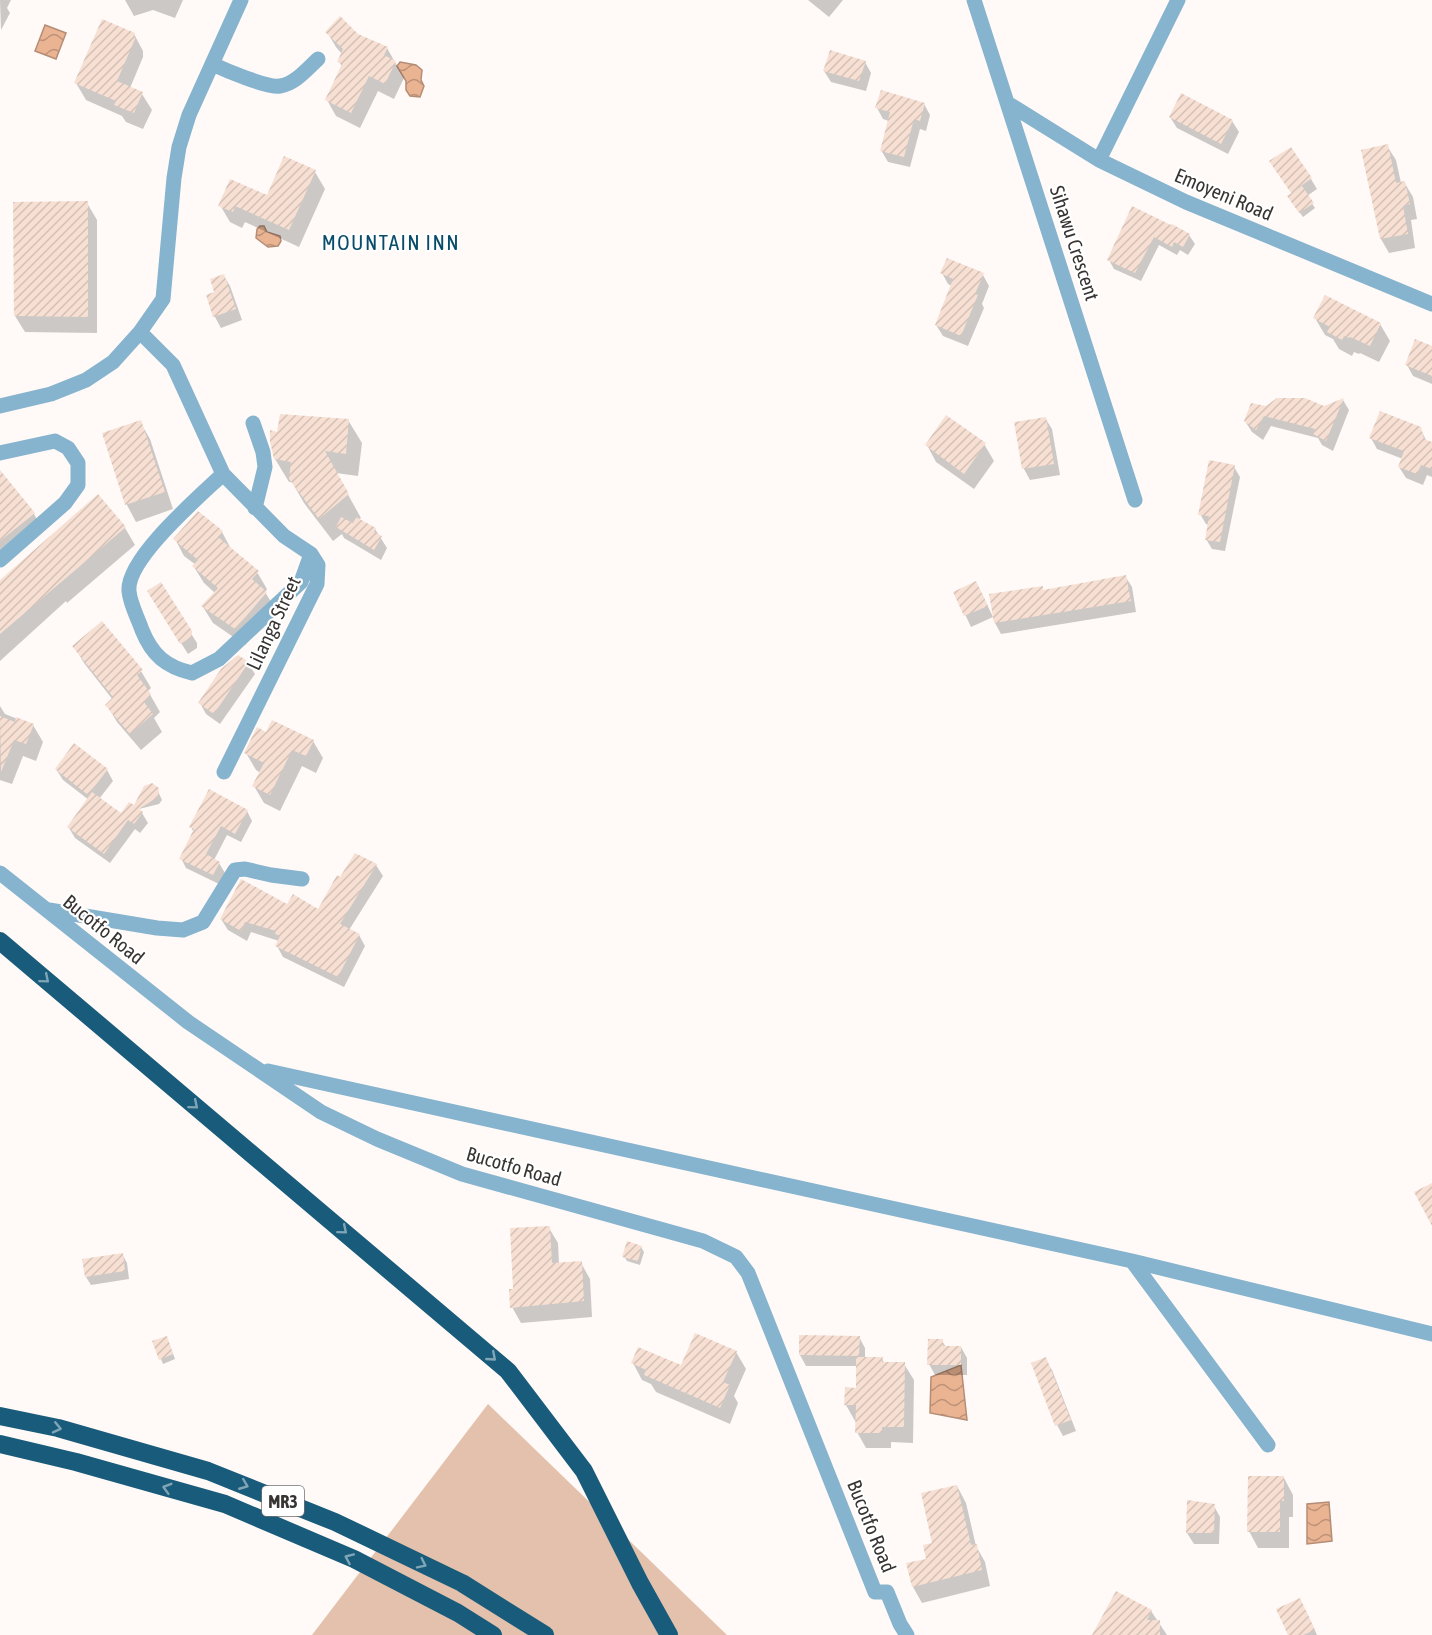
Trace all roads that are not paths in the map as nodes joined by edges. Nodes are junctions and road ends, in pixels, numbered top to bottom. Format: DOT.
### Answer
graph roads {
  1 [pos="241,0"];
  2 [pos="974,0"];
  3 [pos="1178,0"];
  4 [pos="318,59"];
  5 [pos="212,64"];
  6 [pos="1009,104"];
  7 [pos="1099,160"];
  8 [pos="1432,304"];
  9 [pos="140,332"];
  10 [pos="0,406"];
  11 [pos="253,423"];
  12 [pos="0,453"];
  13 [pos="223,474"];
  14 [pos="1135,500"];
  15 [pos="255,508"];
  16 [pos="311,554"];
  17 [pos="0,560"];
  18 [pos="224,772"];
  19 [pos="0,873"];
  20 [pos="302,879"];
  21 [pos="46,910"];
  22 [pos="0,941"];
  23 [pos="260,1069"];
  24 [pos="1132,1262"];
  25 [pos="1432,1334"];
  26 [pos="0,1416"];
  27 [pos="0,1444"];
  28 [pos="1268,1445"];
  29 [pos="493,1635"];
  30 [pos="546,1635"];
  31 [pos="669,1635"];
  32 [pos="907,1635"];
  1 -- 5 [label="street"];
  2 -- 6 [label="street, Sihawu Crescent"];
  3 -- 7 [label="street"];
  4 -- 5 [label="street"];
  5 -- 9 [label="street"];
  6 -- 7 [label="street, Emoyeni Road"];
  6 -- 14 [label="street, Sihawu Crescent"];
  7 -- 8 [label="street, Emoyeni Road"];
  9 -- 10 [label="street"];
  9 -- 13 [label="street, Lilanga Street"];
  11 -- 15 [label="street"];
  12 -- 17 [label="street"];
  13 -- 15 [label="street, Lilanga Street"];
  13 -- 16 [label="street"];
  15 -- 16 [label="street, Lilanga Street"];
  16 -- 18 [label="street, Lilanga Street"];
  19 -- 21 [label="street, Bucotfo Road"];
  20 -- 21 [label="street"];
  21 -- 23 [label="street, Bucotfo Road"];
  22 -- 31 [label="highway, one-way"];
  23 -- 24 [label="street"];
  23 -- 32 [label="street, Bucotfo Road"];
  24 -- 25 [label="street"];
  24 -- 28 [label="street"];
  26 -- 30 [label="highway, MR3, one-way"];
  29 -- 27 [label="highway, MR3, one-way"];
}
